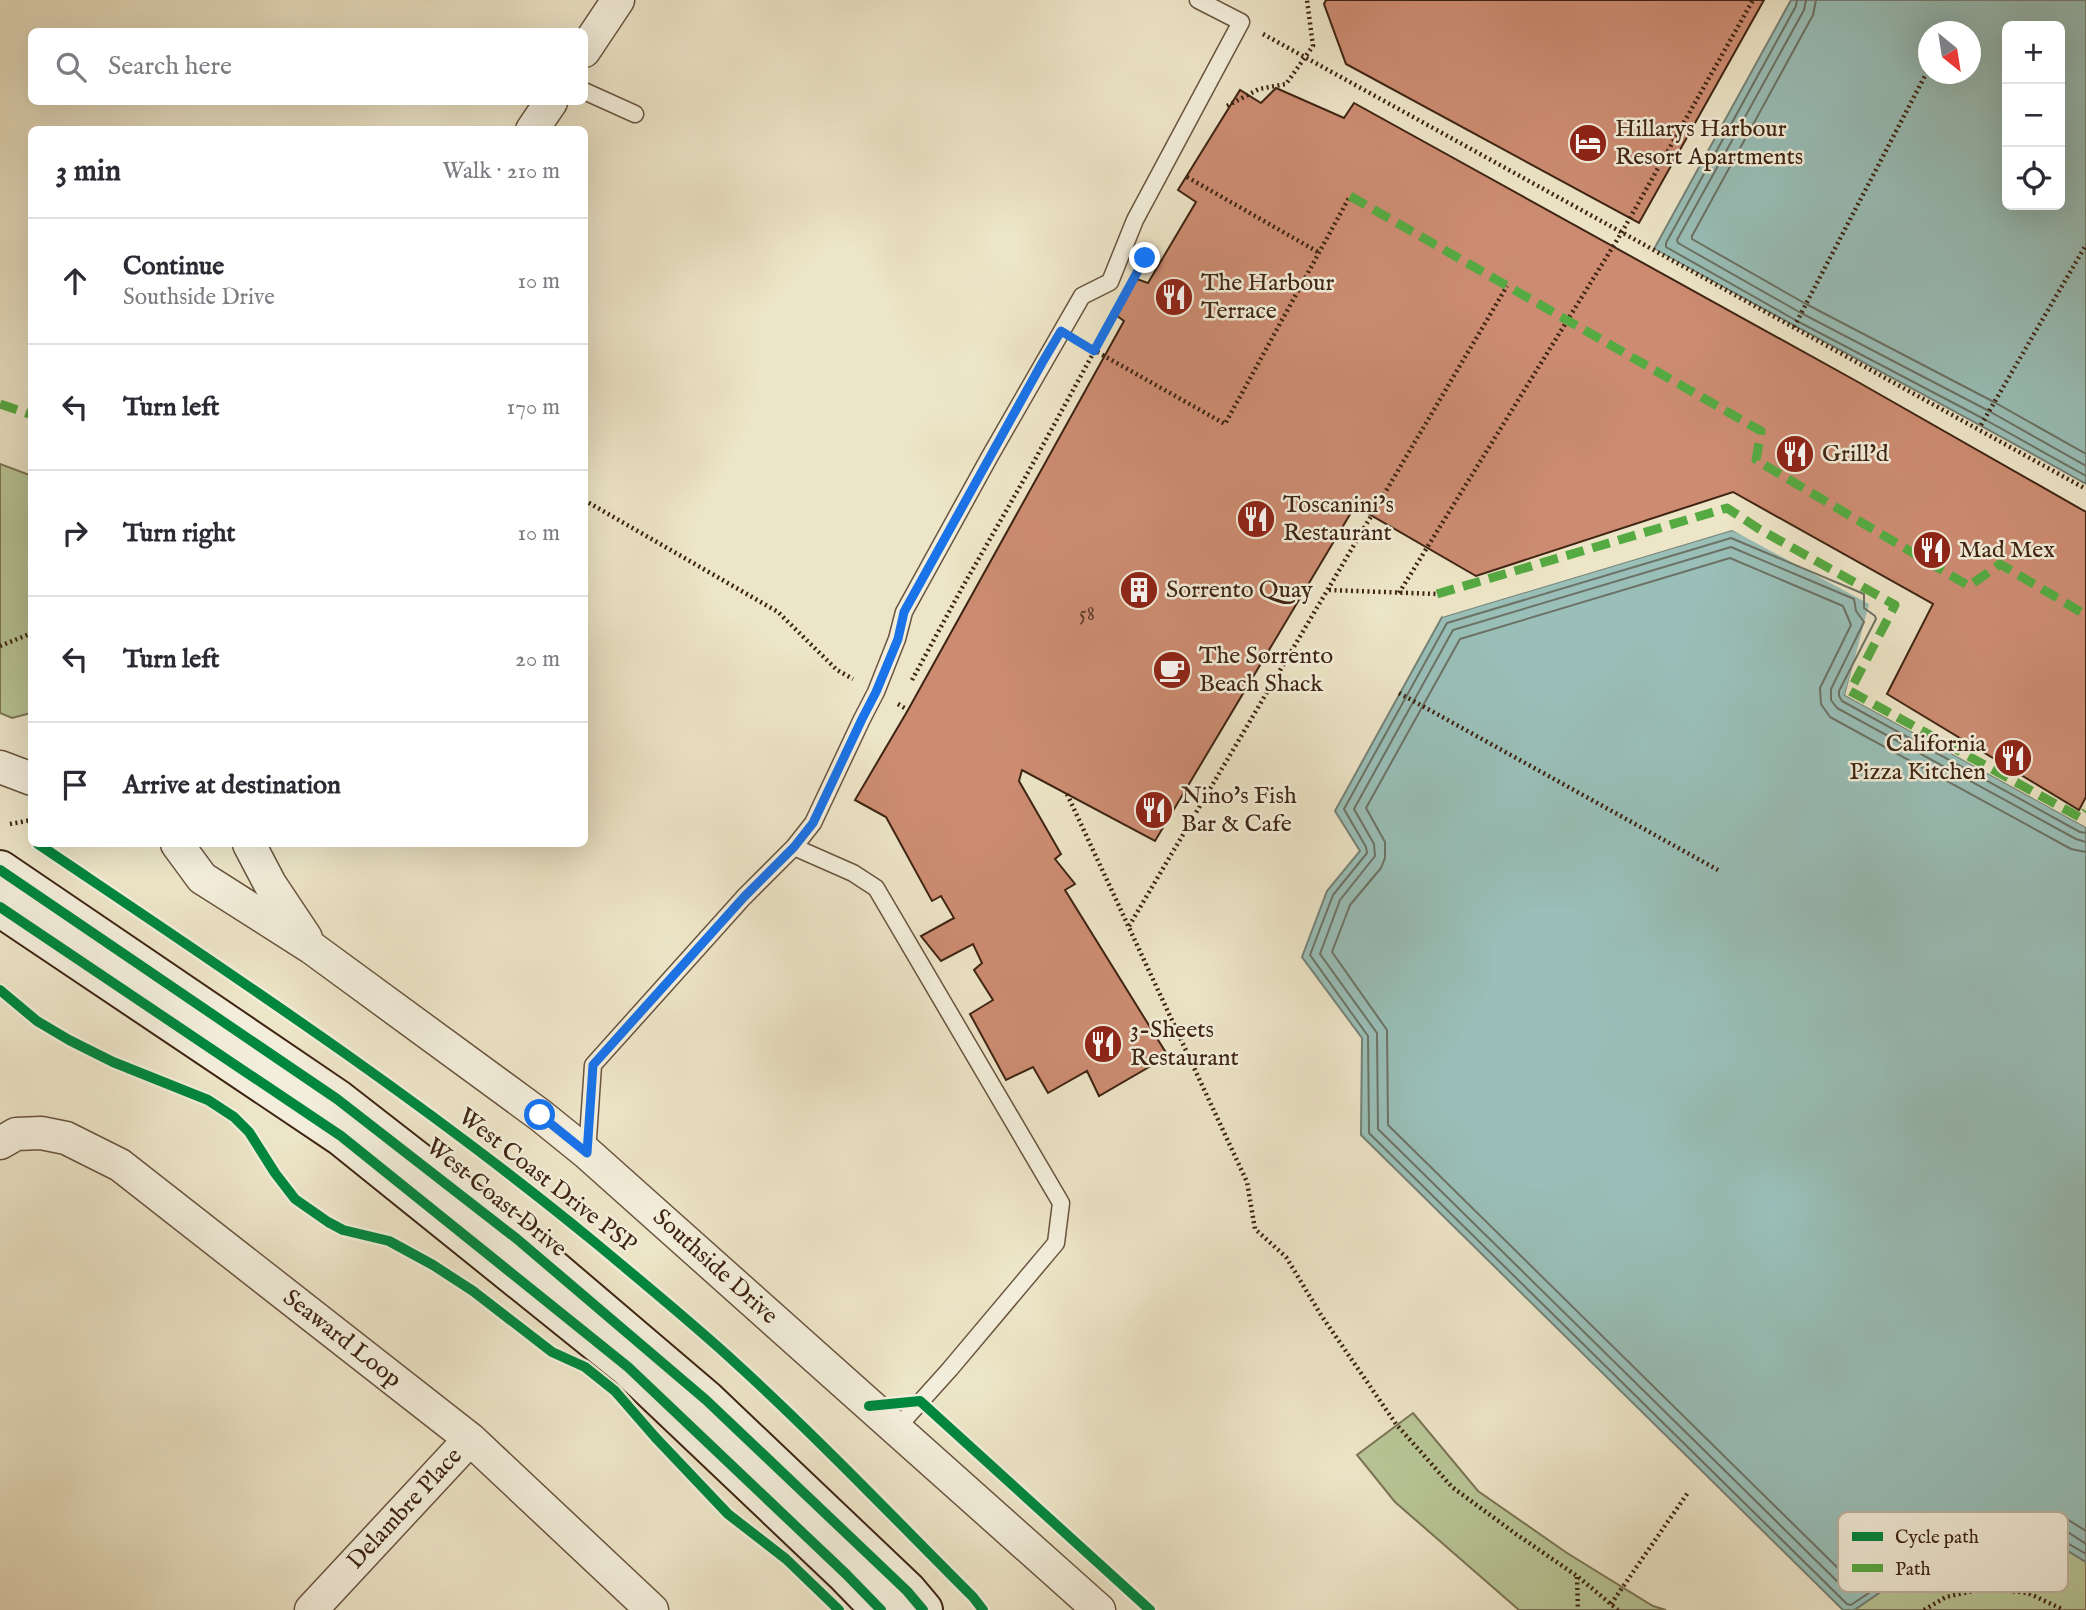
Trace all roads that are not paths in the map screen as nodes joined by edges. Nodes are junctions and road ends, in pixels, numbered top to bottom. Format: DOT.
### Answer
graph roads {
  1 [pos="618,0"];
  2 [pos="1198,0"];
  3 [pos="588,45"];
  4 [pos="588,93"];
  5 [pos="549,105"];
  6 [pos="635,114"];
  7 [pos="535,126"];
  8 [pos="0,767"];
  9 [pos="28,778"];
  10 [pos="179,847"];
  11 [pos="251,847"];
  12 [pos="794,847"];
  13 [pos="0,870"];
  14 [pos="0,907"];
  15 [pos="312,947"];
  16 [pos="0,1143"];
  17 [pos="587,1153"];
  18 [pos="895,1429"];
  19 [pos="470,1439"];
  20 [pos="311,1610"];
  21 [pos="652,1610"];
  22 [pos="881,1610"];
  23 [pos="923,1610"];
  24 [pos="1099,1610"];
  1 -- 3 [label="street"];
  2 -- 12 [label="lane"];
  4 -- 6 [label="lane"];
  5 -- 7 [label="street"];
  8 -- 9 [label="street"];
  10 -- 15 [label="street, Southside Drive"];
  11 -- 15 [label="street, Southside Drive"];
  12 -- 17 [label="lane"];
  12 -- 18 [label="lane"];
  13 -- 23 [label="main road, West Coast Drive"];
  14 -- 22 [label="main road, West Coast Drive"];
  15 -- 17 [label="street, Southside Drive"];
  16 -- 19 [label="street, Seaward Loop"];
  17 -- 18 [label="street, Southside Drive"];
  18 -- 24 [label="street, Southside Drive"];
  19 -- 20 [label="street, Delambre Place"];
  19 -- 21 [label="street, Seaward Loop"];
}
